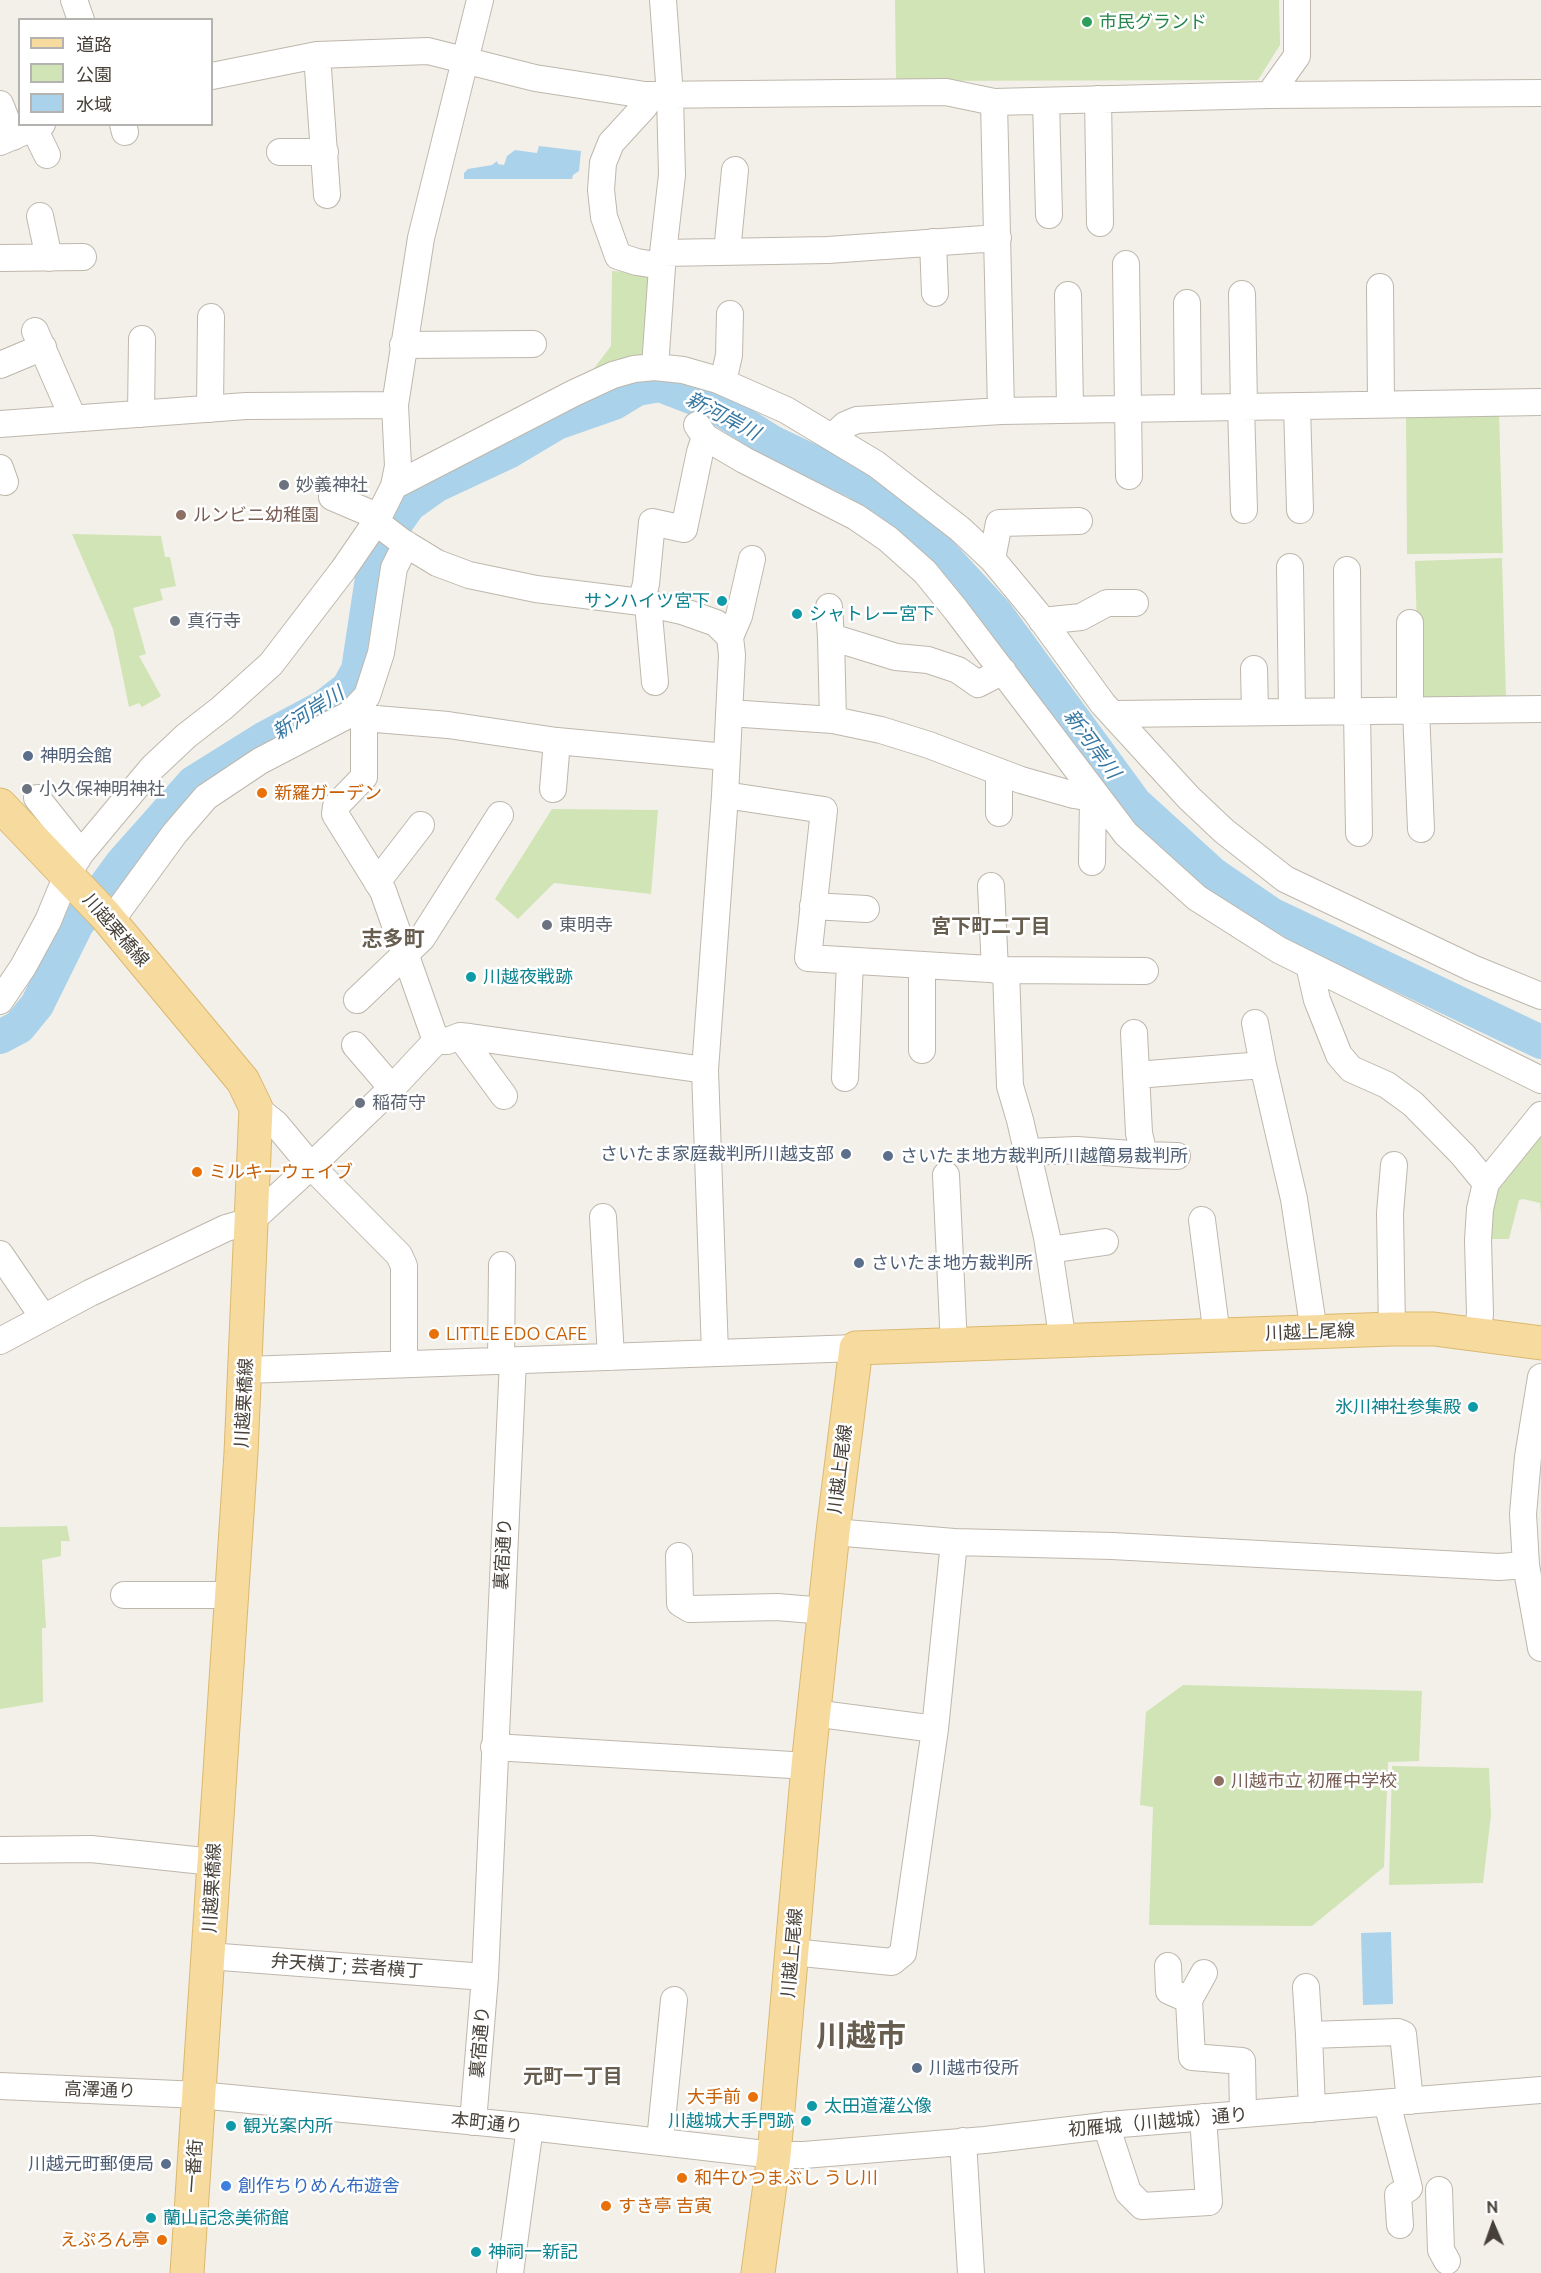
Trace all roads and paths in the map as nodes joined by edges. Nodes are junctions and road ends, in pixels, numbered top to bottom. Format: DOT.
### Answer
graph roads {
  1 [pos="74,0"];
  2 [pos="480,0"];
  3 [pos="663,0"];
  4 [pos="1297,0"];
  5 [pos="80,18"];
  6 [pos="317,55"];
  7 [pos="466,60"];
  8 [pos="213,76"];
  9 [pos="1541,93"];
  10 [pos="1269,95"];
  11 [pos="661,96"];
  12 [pos="1098,99"];
  13 [pos="1046,101"];
  14 [pos="994,102"];
  15 [pos="0,104"];
  16 [pos="22,133"];
  17 [pos="280,152"];
  18 [pos="325,152"];
  19 [pos="47,155"];
  20 [pos="735,170"];
  21 [pos="327,195"];
  22 [pos="1049,214"];
  23 [pos="40,216"];
  24 [pos="1100,223"];
  25 [pos="998,238"];
  26 [pos="933,242"];
  27 [pos="727,252"];
  28 [pos="83,257"];
  29 [pos="0,258"];
  30 [pos="49,258"];
  31 [pos="662,259"];
  32 [pos="1126,264"];
  33 [pos="1380,287"];
  34 [pos="935,292"];
  35 [pos="1242,294"];
  36 [pos="1068,295"];
  37 [pos="1187,303"];
  38 [pos="730,314"];
  39 [pos="211,318"];
  40 [pos="142,339"];
  41 [pos="533,344"];
  42 [pos="403,345"];
  43 [pos="0,365"];
  44 [pos="655,367"];
  45 [pos="723,382"];
  46 [pos="1541,402"];
  47 [pos="1381,404"];
  48 [pos="395,405"];
  49 [pos="1188,406"];
  50 [pos="1243,406"];
  51 [pos="1297,406"];
  52 [pos="1128,407"];
  53 [pos="1070,408"];
  54 [pos="210,409"];
  55 [pos="1001,411"];
  56 [pos="141,414"];
  57 [pos="73,418"];
  58 [pos="0,424"];
  59 [pos="832,437"];
  60 [pos="1129,476"];
  61 [pos="394,486"];
  62 [pos="332,496"];
  63 [pos="1244,510"];
  64 [pos="1300,510"];
  65 [pos="1079,521"];
  66 [pos="389,530"];
  67 [pos="752,559"];
  68 [pos="992,559"];
  69 [pos="1290,567"];
  70 [pos="1347,570"];
  71 [pos="644,603"];
  72 [pos="1135,603"];
  73 [pos="829,607"];
  74 [pos="1042,621"];
  75 [pos="1410,623"];
  76 [pos="730,637"];
  77 [pos="831,637"];
  78 [pos="1254,669"];
  79 [pos="1003,671"];
  80 [pos="655,682"];
  81 [pos="1541,709"];
  82 [pos="1413,710"];
  83 [pos="1292,711"];
  84 [pos="1352,711"];
  85 [pos="1255,712"];
  86 [pos="729,713"];
  87 [pos="1115,714"];
  88 [pos="357,716"];
  89 [pos="832,720"];
  90 [pos="557,741"];
  91 [pos="726,757"];
  92 [pos="999,772"];
  93 [pos="553,789"];
  94 [pos="725,795"];
  95 [pos="37,798"];
  96 [pos="1096,798"];
  97 [pos="0,805"];
  98 [pos="999,813"];
  99 [pos="500,815"];
  100 [pos="421,825"];
  101 [pos="1421,829"];
  102 [pos="1359,833"];
  103 [pos="1092,862"];
  104 [pos="74,870"];
  105 [pos="377,882"];
  106 [pos="991,886"];
  107 [pos="813,906"];
  108 [pos="866,909"];
  109 [pos="108,918"];
  110 [pos="405,956"];
  111 [pos="850,961"];
  112 [pos="1309,965"];
  113 [pos="922,966"];
  114 [pos="1001,970"];
  115 [pos="1145,971"];
  116 [pos="3,988"];
  117 [pos="1541,996"];
  118 [pos="357,1000"];
  119 [pos="1255,1023"];
  120 [pos="1134,1033"];
  121 [pos="460,1036"];
  122 [pos="436,1041"];
  123 [pos="355,1045"];
  124 [pos="922,1050"];
  125 [pos="1263,1065"];
  126 [pos="705,1070"];
  127 [pos="1136,1075"];
  128 [pos="845,1078"];
  129 [pos="1541,1080"];
  130 [pos="392,1088"];
  131 [pos="504,1096"];
  132 [pos="256,1108"];
  133 [pos="1541,1115"];
  134 [pos="1028,1152"];
  135 [pos="1144,1155"];
  136 [pos="1177,1156"];
  137 [pos="1394,1165"];
  138 [pos="311,1166"];
  139 [pos="946,1174"];
  140 [pos="1486,1183"];
  141 [pos="603,1218"];
  142 [pos="1202,1220"];
  143 [pos="251,1221"];
  144 [pos="1105,1242"];
  145 [pos="1049,1250"];
  146 [pos="0,1254"];
  147 [pos="502,1265"];
  148 [pos="43,1317"];
  149 [pos="1392,1329"];
  150 [pos="1314,1332"];
  151 [pos="1477,1334"];
  152 [pos="1217,1336"];
  153 [pos="0,1341"];
  154 [pos="1063,1342"];
  155 [pos="1541,1343"];
  156 [pos="954,1346"];
  157 [pos="855,1348"];
  158 [pos="715,1353"];
  159 [pos="611,1357"];
  160 [pos="507,1361"];
  161 [pos="404,1364"];
  162 [pos="246,1370"];
  163 [pos="1541,1377"];
  164 [pos="833,1532"];
  165 [pos="954,1542"];
  166 [pos="680,1556"];
  167 [pos="1531,1558"];
  168 [pos="124,1595"];
  169 [pos="232,1595"];
  170 [pos="825,1611"];
  171 [pos="1541,1648"];
  172 [pos="813,1713"];
  173 [pos="935,1729"];
  174 [pos="494,1747"];
  175 [pos="808,1766"];
  176 [pos="0,1850"];
  177 [pos="213,1862"];
  178 [pos="792,1952"];
  179 [pos="208,1956"];
  180 [pos="1168,1966"];
  181 [pos="1204,1973"];
  182 [pos="485,1977"];
  183 [pos="1306,1987"];
  184 [pos="674,2000"];
  185 [pos="1189,2000"];
  186 [pos="1309,2036"];
  187 [pos="0,2086"];
  188 [pos="1541,2090"];
  189 [pos="199,2095"];
  190 [pos="1399,2102"];
  191 [pos="1312,2109"];
  192 [pos="1243,2114"];
  193 [pos="1203,2118"];
  194 [pos="473,2122"];
  195 [pos="1106,2125"];
  196 [pos="530,2127"];
  197 [pos="660,2141"];
  198 [pos="963,2141"];
  199 [pos="774,2155"];
  200 [pos="1409,2188"];
  201 [pos="1400,2225"];
  202 [pos="1447,2261"];
  203 [pos="187,2273"];
  204 [pos="510,2273"];
  205 [pos="758,2273"];
  206 [pos="972,2273"];
  1 -- 5 [label="street"];
  2 -- 7 [label="street"];
  3 -- 11 [label="street"];
  4 -- 10 [label="street"];
  6 -- 7 [label="street"];
  6 -- 8 [label="street"];
  6 -- 18 [label="street"];
  7 -- 11 [label="street"];
  7 -- 42 [label="street"];
  9 -- 10 [label="street"];
  10 -- 12 [label="street"];
  11 -- 14 [label="street"];
  11 -- 31 [label="street"];
  11 -- 31 [label="street"];
  12 -- 13 [label="street"];
  12 -- 24 [label="street"];
  13 -- 14 [label="street"];
  13 -- 22 [label="street"];
  14 -- 25 [label="street"];
  15 -- 16 [label="street"];
  16 -- 19 [label="street"];
  17 -- 18 [label="street"];
  18 -- 21 [label="street"];
  20 -- 27 [label="street"];
  23 -- 30 [label="street"];
  25 -- 26 [label="street"];
  25 -- 55 [label="street"];
  26 -- 27 [label="street"];
  26 -- 34 [label="street"];
  27 -- 31 [label="street"];
  28 -- 30 [label="street"];
  29 -- 30 [label="street"];
  31 -- 44 [label="street"];
  32 -- 52 [label="street"];
  33 -- 47 [label="street"];
  35 -- 50 [label="street"];
  36 -- 53 [label="street"];
  37 -- 49 [label="street"];
  38 -- 45 [label="street"];
  39 -- 54 [label="street"];
  40 -- 56 [label="street"];
  41 -- 42 [label="street"];
  42 -- 48 [label="street"];
  43 -- 57 [label="street"];
  44 -- 45 [label="street"];
  44 -- 61 [label="street"];
  45 -- 59 [label="street"];
  46 -- 47 [label="street"];
  47 -- 51 [label="street"];
  48 -- 54 [label="street"];
  48 -- 61 [label="street"];
  49 -- 50 [label="street"];
  49 -- 52 [label="street"];
  50 -- 51 [label="street"];
  50 -- 63 [label="street"];
  51 -- 64 [label="street"];
  52 -- 53 [label="street"];
  52 -- 60 [label="street"];
  53 -- 55 [label="street"];
  54 -- 56 [label="street"];
  55 -- 59 [label="street"];
  56 -- 57 [label="street"];
  57 -- 58 [label="street"];
  59 -- 68 [label="street"];
  61 -- 66 [label="street"];
  62 -- 66 [label="street"];
  65 -- 68 [label="street"];
  66 -- 71 [label="street"];
  66 -- 88 [label="street"];
  66 -- 104 [label="street"];
  67 -- 76 [label="street"];
  68 -- 74 [label="street"];
  69 -- 83 [label="street"];
  70 -- 84 [label="street"];
  71 -- 76 [label="street"];
  71 -- 79 [label="street"];
  71 -- 80 [label="street"];
  72 -- 74 [label="street"];
  73 -- 77 [label="street"];
  74 -- 87 [label="street"];
  75 -- 82 [label="street"];
  76 -- 86 [label="street"];
  77 -- 79 [label="street"];
  77 -- 89 [label="street"];
  78 -- 85 [label="street"];
  79 -- 96 [label="street"];
  81 -- 82 [label="street"];
  82 -- 84 [label="street"];
  82 -- 101 [label="street"];
  83 -- 84 [label="street"];
  83 -- 85 [label="street"];
  84 -- 102 [label="street"];
  85 -- 87 [label="street"];
  86 -- 89 [label="street"];
  86 -- 91 [label="street"];
  87 -- 117 [label="street"];
  88 -- 90 [label="street"];
  88 -- 105 [label="street"];
  88 -- 109 [label="street"];
  89 -- 92 [label="street"];
  90 -- 91 [label="street"];
  90 -- 93 [label="street"];
  91 -- 94 [label="street"];
  92 -- 96 [label="street"];
  92 -- 98 [label="street"];
  94 -- 107 [label="street"];
  94 -- 126 [label="street"];
  95 -- 104 [label="street"];
  96 -- 103 [label="street"];
  96 -- 112 [label="street"];
  97 -- 104 [label="main road, 川越栗橋線"];
  99 -- 110 [label="street"];
  100 -- 105 [label="street"];
  104 -- 109 [label="main road, 川越栗橋線"];
  104 -- 116 [label="street"];
  105 -- 110 [label="street"];
  106 -- 114 [label="street"];
  107 -- 108 [label="street"];
  107 -- 111 [label="street"];
  109 -- 132 [label="main road, 川越栗橋線"];
  110 -- 118 [label="street"];
  110 -- 122 [label="street"];
  111 -- 113 [label="street"];
  111 -- 128 [label="street"];
  112 -- 129 [label="street"];
  112 -- 140 [label="street"];
  113 -- 114 [label="street"];
  113 -- 124 [label="street"];
  114 -- 115 [label="street"];
  114 -- 134 [label="street"];
  119 -- 125 [label="street"];
  120 -- 127 [label="street"];
  121 -- 122 [label="street"];
  121 -- 126 [label="street"];
  121 -- 131 [label="street"];
  122 -- 130 [label="street"];
  123 -- 130 [label="street"];
  125 -- 127 [label="street"];
  125 -- 150 [label="street"];
  126 -- 158 [label="street"];
  127 -- 135 [label="street"];
  130 -- 138 [label="street"];
  132 -- 138 [label="street"];
  132 -- 143 [label="main road, 川越栗橋線"];
  133 -- 140 [label="street"];
  134 -- 135 [label="street"];
  134 -- 145 [label="street"];
  135 -- 136 [label="street"];
  137 -- 149 [label="street"];
  138 -- 143 [label="street"];
  138 -- 161 [label="street"];
  139 -- 156 [label="street"];
  140 -- 151 [label="street"];
  141 -- 159 [label="street"];
  142 -- 152 [label="street"];
  143 -- 148 [label="street"];
  143 -- 162 [label="main road, 川越栗橋線"];
  144 -- 145 [label="street"];
  145 -- 154 [label="street"];
  146 -- 148 [label="street"];
  147 -- 160 [label="street, 裏宿通り"];
  148 -- 153 [label="street"];
  149 -- 150 [label="main road, 川越上尾線"];
  149 -- 151 [label="main road, 川越上尾線"];
  150 -- 152 [label="main road, 川越上尾線"];
  151 -- 155 [label="main road, 川越上尾線"];
  152 -- 154 [label="main road, 川越上尾線"];
  154 -- 156 [label="main road, 川越上尾線"];
  156 -- 157 [label="main road, 川越上尾線"];
  157 -- 158 [label="street"];
  157 -- 164 [label="main road, 川越上尾線"];
  158 -- 159 [label="street"];
  159 -- 160 [label="street"];
  160 -- 161 [label="street"];
  160 -- 174 [label="street, 裏宿通り"];
  161 -- 162 [label="street"];
  162 -- 169 [label="main road, 川越栗橋線"];
  163 -- 167 [label="street"];
  164 -- 165 [label="street"];
  164 -- 170 [label="main road, 川越上尾線"];
  165 -- 167 [label="street"];
  165 -- 173 [label="street"];
  166 -- 170 [label="street"];
  167 -- 171 [label="street"];
  168 -- 169 [label="street"];
  169 -- 177 [label="main road, 川越栗橋線"];
  170 -- 172 [label="main road, 川越上尾線"];
  172 -- 173 [label="street"];
  172 -- 175 [label="main road, 川越上尾線"];
  173 -- 178 [label="street"];
  174 -- 175 [label="street"];
  174 -- 182 [label="street, 裏宿通り"];
  175 -- 178 [label="main road, 川越上尾線"];
  176 -- 177 [label="street"];
  177 -- 179 [label="main road, 川越栗橋線"];
  178 -- 199 [label="main road, 川越上尾線"];
  179 -- 182 [label="street, 弁天横丁; 芸者横丁"];
  179 -- 189 [label="main road, 川越栗橋線"];
  180 -- 185 [label="street"];
  181 -- 185 [label="street"];
  182 -- 194 [label="street, 裏宿通り"];
  183 -- 186 [label="street"];
  184 -- 197 [label="street"];
  185 -- 192 [label="street"];
  186 -- 190 [label="street"];
  186 -- 191 [label="street"];
  187 -- 189 [label="street, 高澤通り"];
  188 -- 190 [label="street, 初雁城（川越城）通り"];
  189 -- 194 [label="street, 本町通り"];
  189 -- 203 [label="main road, 一番街"];
  190 -- 191 [label="street, 初雁城（川越城）通り"];
  190 -- 200 [label="street"];
  191 -- 192 [label="street, 初雁城（川越城）通り"];
  192 -- 193 [label="street, 初雁城（川越城）通り"];
  193 -- 195 [label="street, 初雁城（川越城）通り"];
  193 -- 195 [label="street"];
  194 -- 196 [label="street, 本町通り"];
  195 -- 198 [label="street, 初雁城（川越城）通り"];
  196 -- 197 [label="street, 本町通り"];
  196 -- 204 [label="street"];
  197 -- 199 [label="street, 本町通り"];
  198 -- 199 [label="street, 初雁城（川越城）通り"];
  198 -- 206 [label="street"];
  199 -- 205 [label="main road, 川越上尾線"];
  200 -- 201 [label="street"];
  200 -- 202 [label="street"];
}
